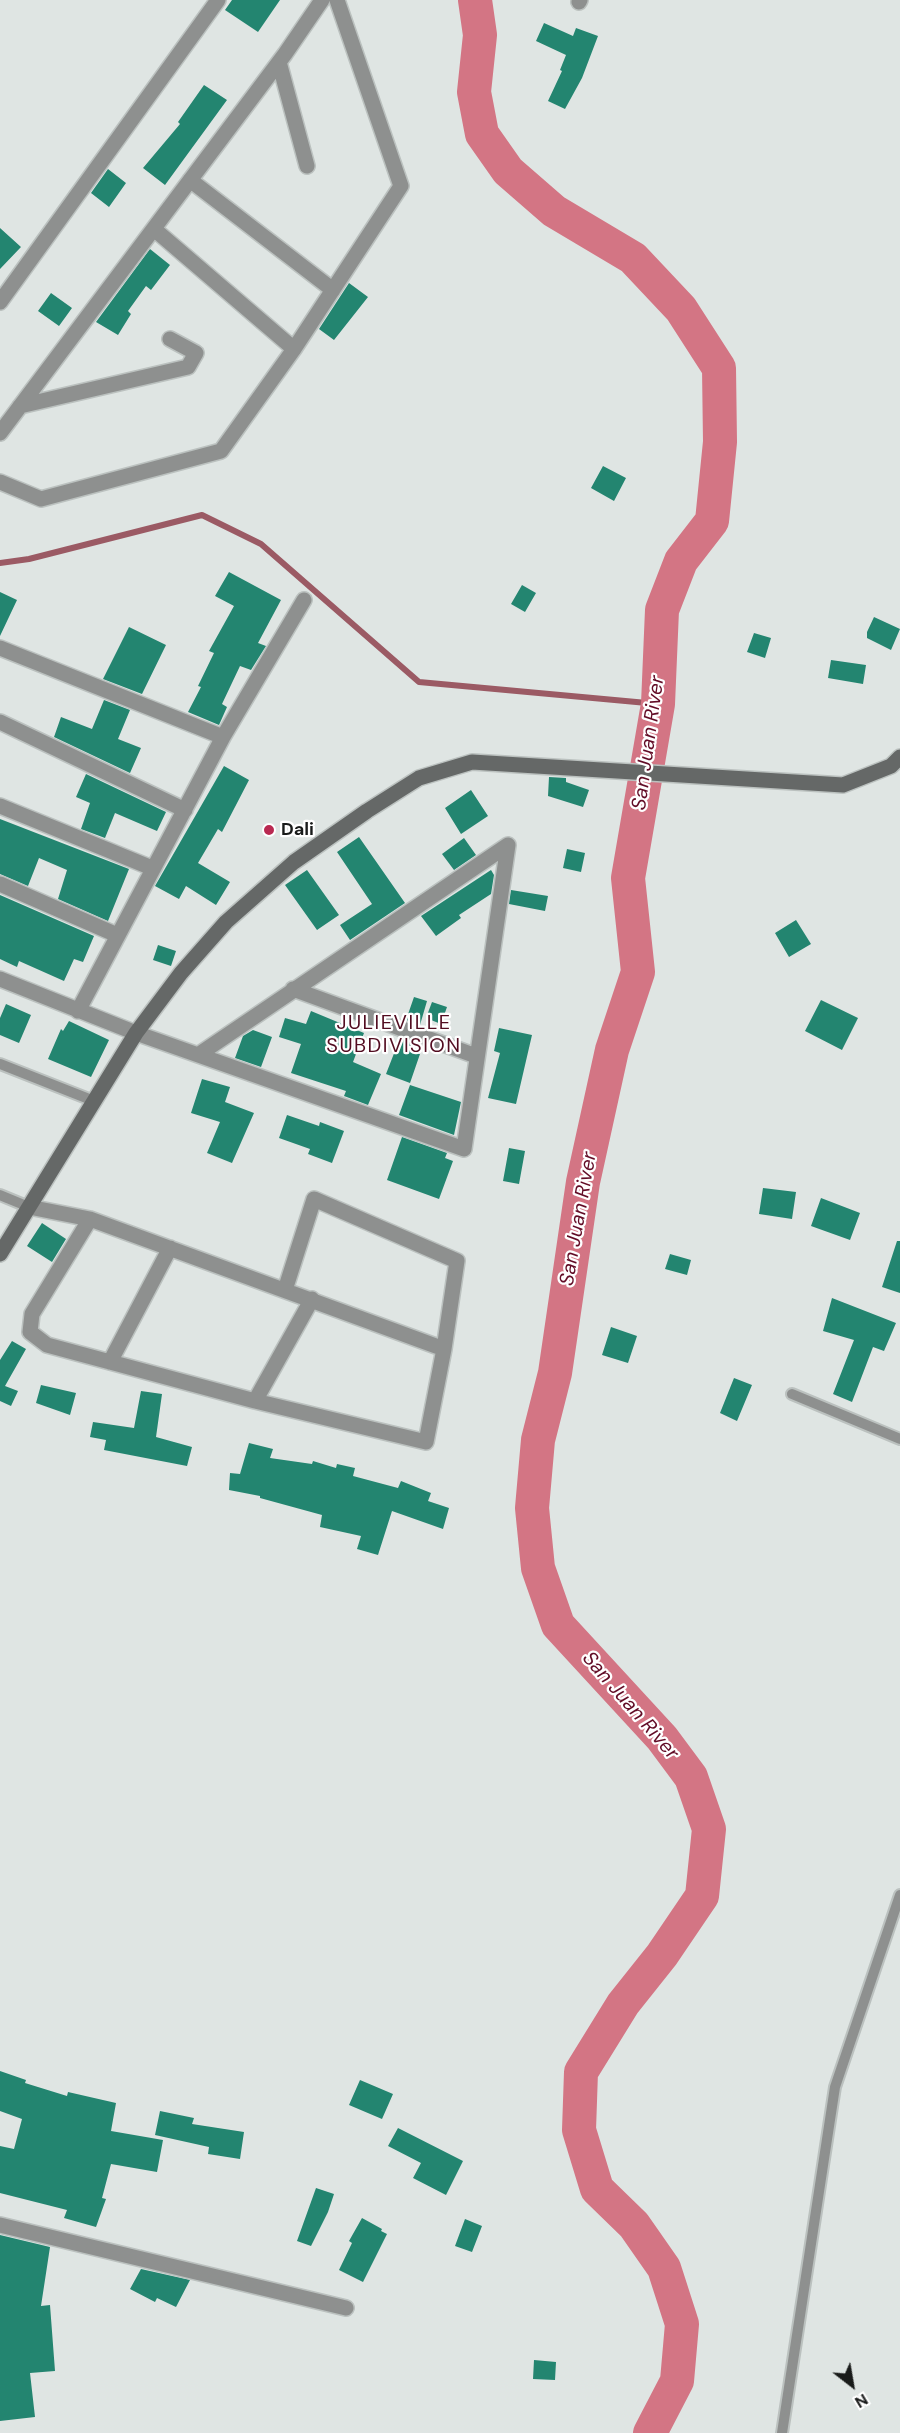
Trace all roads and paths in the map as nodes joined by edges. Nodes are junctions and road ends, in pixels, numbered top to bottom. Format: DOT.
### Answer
graph roads {
  1 [pos="218,0"];
  2 [pos="322,0"];
  3 [pos="337,0"];
  4 [pos="279,62"];
  5 [pos="307,166"];
  6 [pos="190,180"];
  7 [pos="154,229"];
  8 [pos="333,290"];
  9 [pos="0,302"];
  10 [pos="170,339"];
  11 [pos="294,349"];
  12 [pos="20,406"];
  13 [pos="0,433"];
  14 [pos="0,482"];
  15 [pos="304,600"];
  16 [pos="0,648"];
  17 [pos="0,722"];
  18 [pos="224,737"];
  19 [pos="900,757"];
  20 [pos="0,806"];
  21 [pos="184,810"];
  22 [pos="152,868"];
  23 [pos="0,884"];
  24 [pos="117,934"];
  25 [pos="0,979"];
  26 [pos="293,989"];
  27 [pos="78,1011"];
  28 [pos="136,1033"];
  29 [pos="198,1055"];
  30 [pos="476,1056"];
  31 [pos="0,1064"];
  32 [pos="94,1101"];
  33 [pos="0,1195"];
  34 [pos="29,1207"];
  35 [pos="90,1219"];
  36 [pos="170,1248"];
  37 [pos="0,1254"];
  38 [pos="285,1290"];
  39 [pos="312,1299"];
  40 [pos="444,1349"];
  41 [pos="110,1362"];
  42 [pos="792,1394"];
  43 [pos="255,1401"];
  44 [pos="900,1439"];
  45 [pos="900,1895"];
  46 [pos="0,2225"];
  47 [pos="346,2308"];
  48 [pos="782,2433"];
  1 -- 9 [label="street"];
  2 -- 4 [label="street"];
  3 -- 8 [label="street"];
  4 -- 5 [label="street"];
  4 -- 6 [label="street"];
  6 -- 7 [label="street"];
  6 -- 8 [label="street"];
  7 -- 11 [label="street"];
  7 -- 12 [label="street"];
  8 -- 11 [label="street"];
  10 -- 12 [label="street"];
  11 -- 14 [label="street"];
  12 -- 13 [label="street"];
  15 -- 18 [label="street"];
  16 -- 18 [label="street"];
  17 -- 21 [label="street"];
  18 -- 21 [label="street"];
  19 -- 28 [label="main road"];
  20 -- 22 [label="street"];
  21 -- 22 [label="street"];
  22 -- 24 [label="street"];
  23 -- 24 [label="street"];
  24 -- 27 [label="street"];
  25 -- 27 [label="street"];
  26 -- 29 [label="street"];
  26 -- 30 [label="street"];
  26 -- 30 [label="street"];
  27 -- 28 [label="street"];
  28 -- 29 [label="street"];
  28 -- 32 [label="main road"];
  29 -- 30 [label="street"];
  31 -- 32 [label="lane"];
  32 -- 34 [label="main road"];
  33 -- 34 [label="lane"];
  34 -- 35 [label="street"];
  34 -- 37 [label="main road"];
  35 -- 36 [label="street"];
  35 -- 41 [label="street"];
  36 -- 38 [label="street"];
  36 -- 41 [label="street"];
  38 -- 39 [label="street"];
  38 -- 40 [label="street"];
  39 -- 40 [label="street"];
  39 -- 43 [label="street"];
  40 -- 43 [label="street"];
  41 -- 43 [label="street"];
  42 -- 44 [label="lane"];
  45 -- 48 [label="lane"];
  46 -- 47 [label="street"];
}
